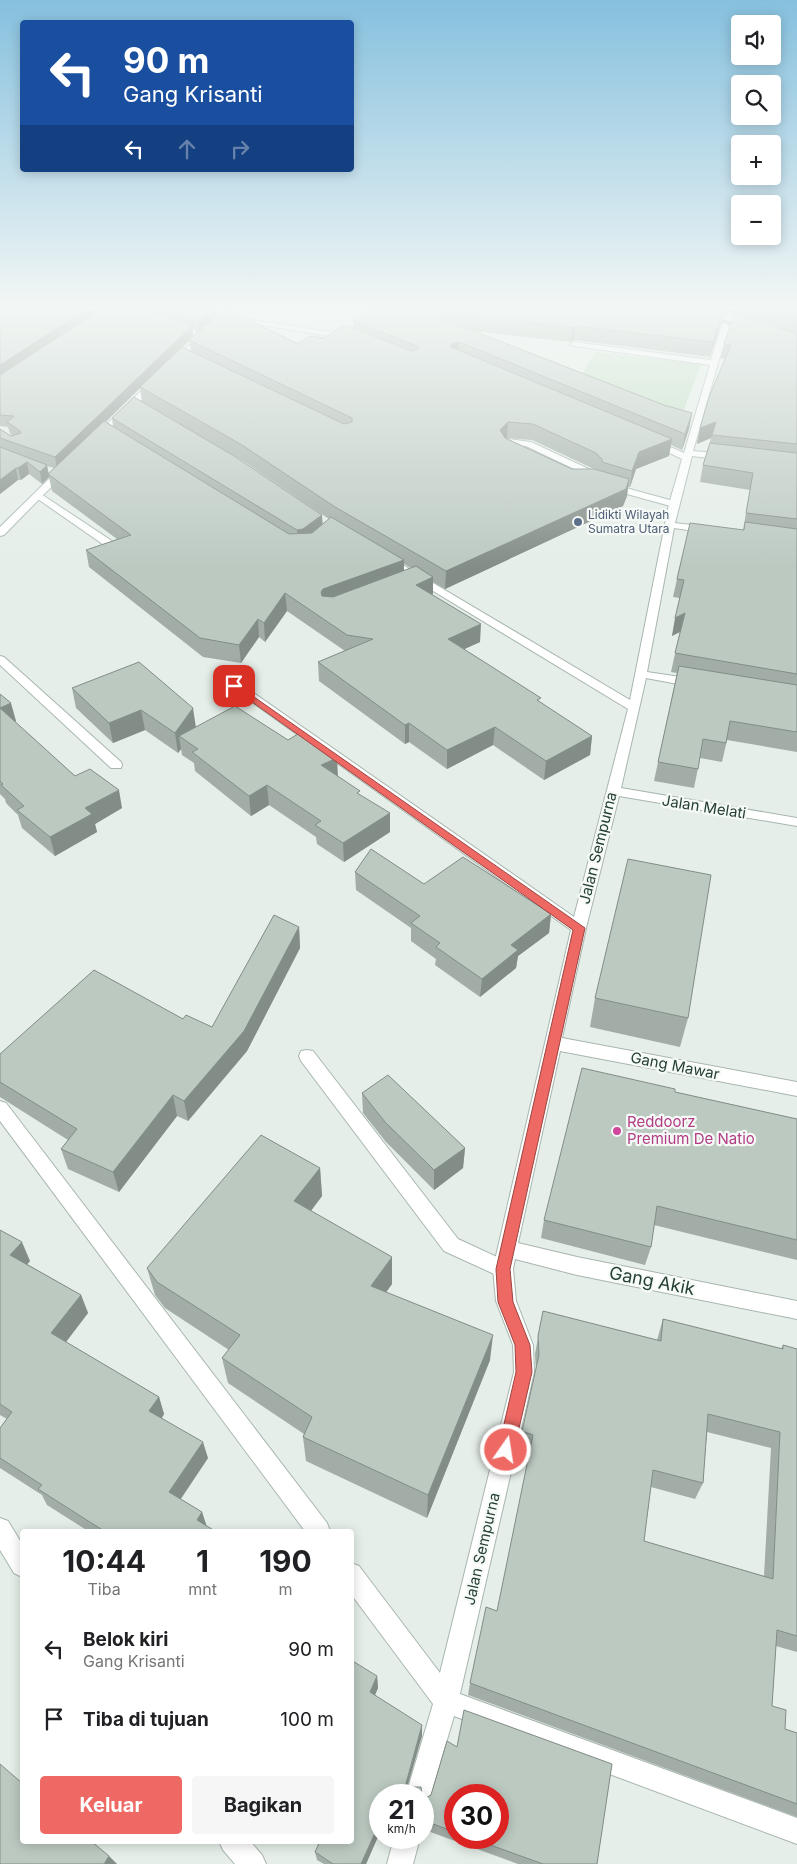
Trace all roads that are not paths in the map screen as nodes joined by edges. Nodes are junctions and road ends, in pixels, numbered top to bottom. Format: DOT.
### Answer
graph roads {
  1 [pos="146,395"];
  2 [pos="705,395"];
  3 [pos="642,438"];
  4 [pos="92,443"];
  5 [pos="516,454"];
  6 [pos="687,455"];
  7 [pos="733,458"];
  8 [pos="71,463"];
  9 [pos="38,495"];
  10 [pos="674,504"];
  11 [pos="670,525"];
  12 [pos="719,531"];
  13 [pos="0,533"];
  14 [pos="108,543"];
  15 [pos="375,553"];
  16 [pos="418,578"];
  17 [pos="400,585"];
  18 [pos="0,659"];
  19 [pos="641,674"];
  20 [pos="709,685"];
  21 [pos="234,686"];
  22 [pos="634,708"];
  23 [pos="116,765"];
  24 [pos="612,791"];
  25 [pos="797,822"];
  26 [pos="579,928"];
  27 [pos="553,1043"];
  28 [pos="307,1056"];
  29 [pos="797,1089"];
  30 [pos="0,1108"];
  31 [pos="507,1249"];
  32 [pos="503,1269"];
  33 [pos="797,1310"];
  34 [pos="0,1529"];
  35 [pos="317,1529"];
  36 [pos="20,1562"];
  37 [pos="354,1578"];
  38 [pos="446,1701"];
  39 [pos="422,1784"];
  40 [pos="797,1831"];
  41 [pos="235,1844"];
  42 [pos="404,1849"];
  43 [pos="252,1864"];
  44 [pos="400,1864"];
  1 -- 4 [label="street"];
  2 -- 6 [label="street, Jalan Sempurna"];
  3 -- 6 [label="street"];
  5 -- 10 [label="street"];
  6 -- 7 [label="street"];
  6 -- 10 [label="street, Jalan Sempurna"];
  8 -- 9 [label="street"];
  9 -- 13 [label="street"];
  9 -- 14 [label="street"];
  10 -- 11 [label="street, Jalan Sempurna"];
  11 -- 12 [label="street"];
  11 -- 19 [label="street, Jalan Sempurna"];
  15 -- 16 [label="street"];
  16 -- 17 [label="street"];
  16 -- 22 [label="street"];
  18 -- 23 [label="street"];
  19 -- 20 [label="street"];
  19 -- 22 [label="street, Jalan Sempurna"];
  21 -- 26 [label="street"];
  22 -- 24 [label="street, Jalan Sempurna"];
  24 -- 25 [label="street, Jalan Melati"];
  24 -- 26 [label="street, Jalan Sempurna"];
  26 -- 27 [label="street, Jalan Sempurna"];
  27 -- 29 [label="street, Gang Mawar"];
  27 -- 31 [label="street, Jalan Sempurna"];
  28 -- 32 [label="street"];
  30 -- 35 [label="street"];
  31 -- 32 [label="street, Jalan Sempurna"];
  31 -- 33 [label="street, Gang Akik"];
  32 -- 38 [label="street, Jalan Sempurna"];
  34 -- 36 [label="street"];
  37 -- 38 [label="street"];
  38 -- 39 [label="street, Jalan Sempurna"];
  38 -- 40 [label="street"];
  41 -- 43 [label="street"];
  42 -- 44 [label="street"];
}
